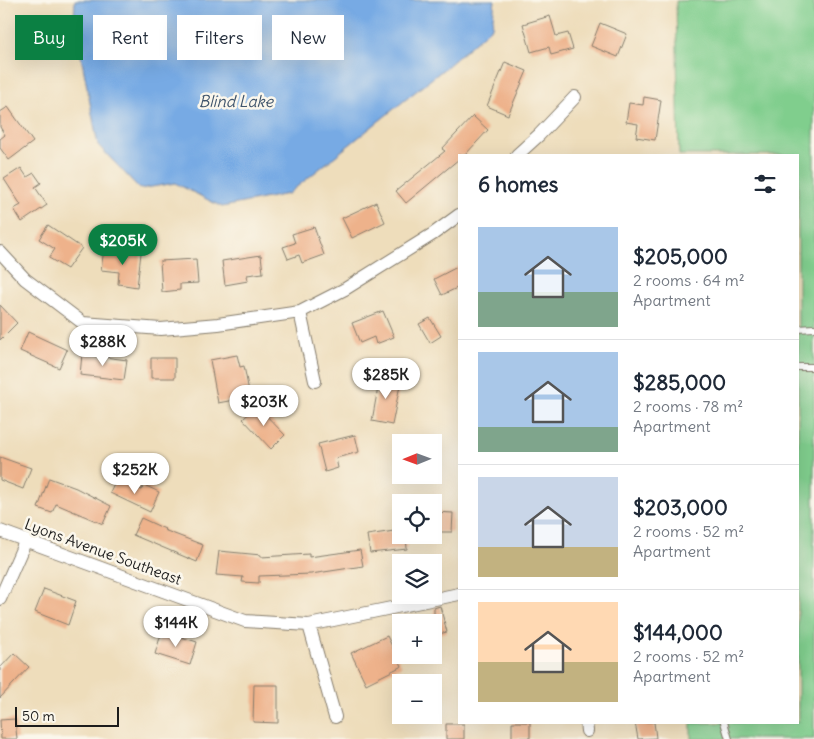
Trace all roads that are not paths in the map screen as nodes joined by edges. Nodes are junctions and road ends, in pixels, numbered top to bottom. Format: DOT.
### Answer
graph roads {
  1 [pos="575,97"];
  2 [pos="518,154"];
  3 [pos="458,216"];
  4 [pos="0,252"];
  5 [pos="300,312"];
  6 [pos="814,328"];
  7 [pos="799,329"];
  8 [pos="799,367"];
  9 [pos="814,367"];
  10 [pos="315,381"];
  11 [pos="0,532"];
  12 [pos="25,542"];
  13 [pos="458,594"];
  14 [pos="0,599"];
  15 [pos="309,625"];
  16 [pos="334,717"];
  17 [pos="725,724"];
  18 [pos="729,739"];
  1 -- 2 [label="street"];
  3 -- 5 [label="street"];
  4 -- 5 [label="street"];
  5 -- 10 [label="street"];
  6 -- 7 [label="lane"];
  8 -- 9 [label="lane"];
  11 -- 12 [label="street, Lyons Avenue Southeast"];
  12 -- 14 [label="street"];
  12 -- 15 [label="street, Lyons Avenue Southeast"];
  13 -- 15 [label="street, Lyons Avenue Southeast"];
  15 -- 16 [label="street"];
  17 -- 18 [label="lane"];
}
